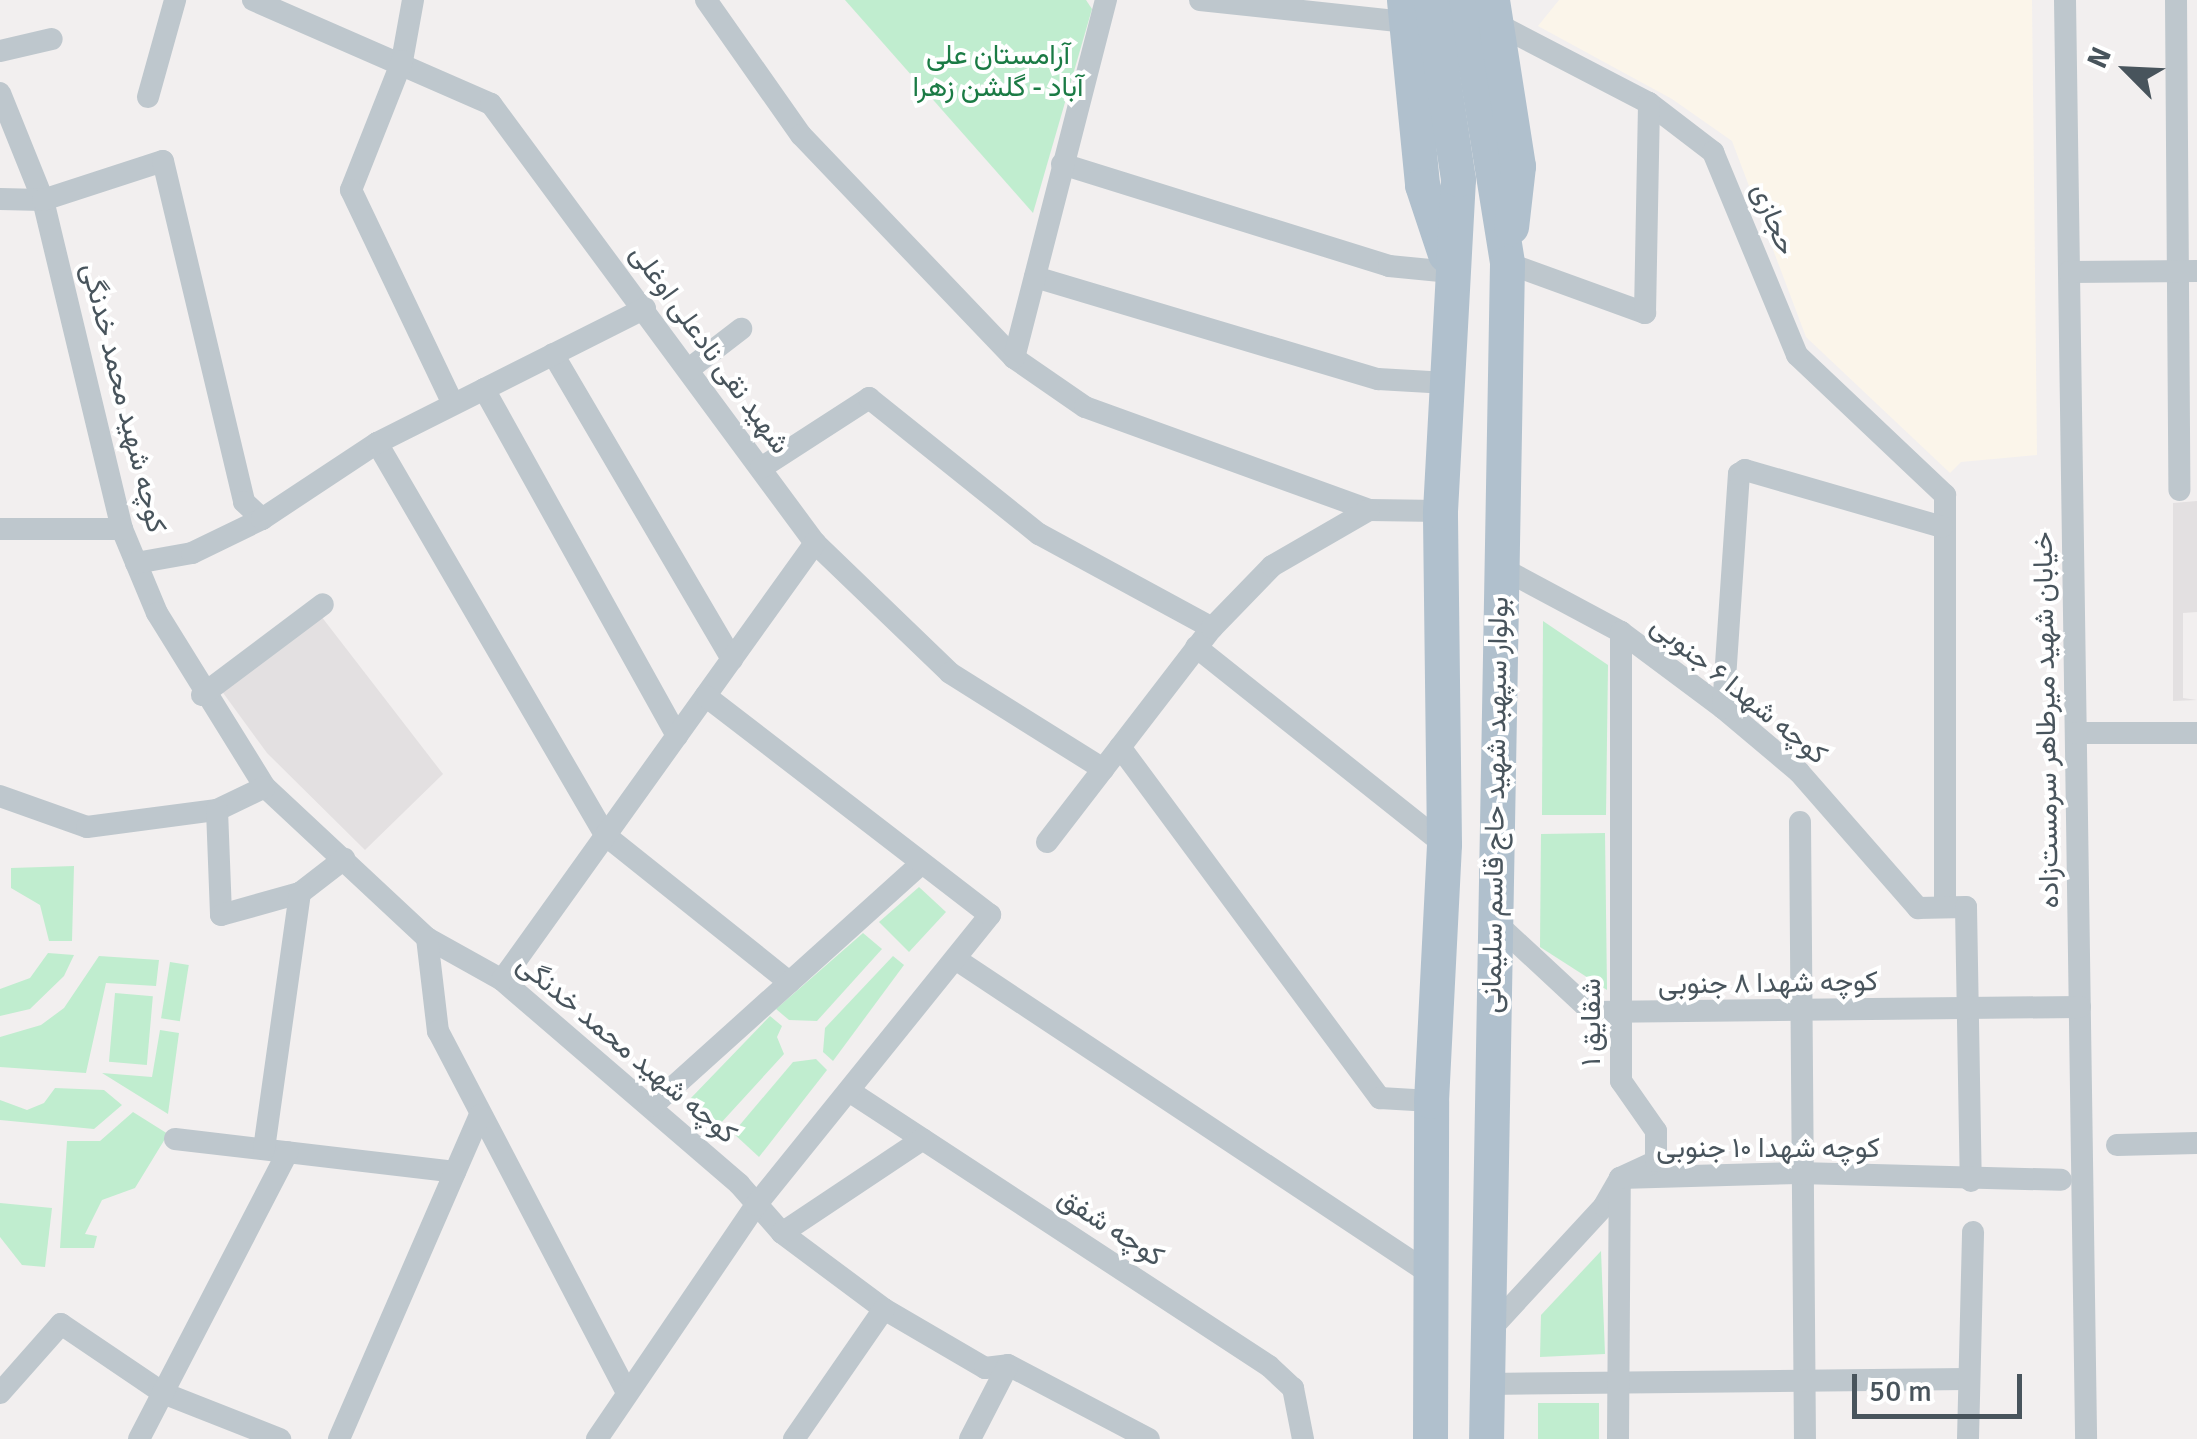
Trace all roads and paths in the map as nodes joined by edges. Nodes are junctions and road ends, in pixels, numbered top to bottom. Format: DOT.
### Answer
graph roads {
  1 [pos="175,0"];
  2 [pos="253,0"];
  3 [pos="413,0"];
  4 [pos="706,0"];
  5 [pos="1106,0"];
  6 [pos="1200,0"];
  7 [pos="1465,0"];
  8 [pos="2065,0"];
  9 [pos="2176,0"];
  10 [pos="1230,2"];
  11 [pos="1414,7"];
  12 [pos="1493,12"];
  13 [pos="52,39"];
  14 [pos="0,51"];
  15 [pos="402,61"];
  16 [pos="0,93"];
  17 [pos="148,97"];
  18 [pos="1649,104"];
  19 [pos="1062,164"];
  20 [pos="1474,176"];
  21 [pos="0,200"];
  22 [pos="42,200"];
  23 [pos="1507,263"];
  24 [pos="2189,271"];
  25 [pos="1450,272"];
  26 [pos="2070,272"];
  27 [pos="1036,277"];
  28 [pos="645,308"];
  29 [pos="741,329"];
  30 [pos="553,354"];
  31 [pos="1014,358"];
  32 [pos="689,369"];
  33 [pos="1447,383"];
  34 [pos="484,388"];
  35 [pos="453,404"];
  36 [pos="377,443"];
  37 [pos="761,468"];
  38 [pos="2179,490"];
  39 [pos="1369,510"];
  40 [pos="1440,510"];
  41 [pos="262,519"];
  42 [pos="1942,527"];
  43 [pos="0,529"];
  44 [pos="122,530"];
  45 [pos="815,543"];
  46 [pos="136,563"];
  47 [pos="1498,566"];
  48 [pos="324,604"];
  49 [pos="1212,628"];
  50 [pos="1620,632"];
  51 [pos="1196,647"];
  52 [pos="732,658"];
  53 [pos="202,694"];
  54 [pos="706,696"];
  55 [pos="1724,708"];
  56 [pos="2077,733"];
  57 [pos="2197,733"];
  58 [pos="677,736"];
  59 [pos="1120,747"];
  60 [pos="1103,769"];
  61 [pos="265,788"];
  62 [pos="0,796"];
  63 [pos="217,810"];
  64 [pos="1800,822"];
  65 [pos="605,835"];
  66 [pos="1046,842"];
  67 [pos="1444,844"];
  68 [pos="344,859"];
  69 [pos="921,864"];
  70 [pos="300,893"];
  71 [pos="1956,907"];
  72 [pos="1493,920"];
  73 [pos="427,938"];
  74 [pos="957,960"];
  75 [pos="502,980"];
  76 [pos="789,982"];
  77 [pos="2080,1007"];
  78 [pos="1968,1009"];
  79 [pos="1800,1013"];
  80 [pos="1620,1015"];
  81 [pos="849,1091"];
  82 [pos="1431,1102"];
  83 [pos="652,1106"];
  84 [pos="480,1115"];
  85 [pos="175,1139"];
  86 [pos="922,1139"];
  87 [pos="2197,1142"];
  88 [pos="2116,1144"];
  89 [pos="264,1150"];
  90 [pos="288,1152"];
  91 [pos="455,1172"];
  92 [pos="1799,1173"];
  93 [pos="1620,1178"];
  94 [pos="2061,1180"];
  95 [pos="1971,1181"];
  96 [pos="756,1204"];
  97 [pos="1973,1232"];
  98 [pos="782,1233"];
  99 [pos="1432,1275"];
  100 [pos="884,1309"];
  101 [pos="1487,1332"];
  102 [pos="1008,1365"];
  103 [pos="1968,1378"];
  104 [pos="1800,1382"];
  105 [pos="1619,1383"];
  106 [pos="1486,1384"];
  107 [pos="626,1390"];
  108 [pos="0,1393"];
  109 [pos="163,1393"];
  110 [pos="139,1439"];
  111 [pos="280,1439"];
  112 [pos="339,1439"];
  113 [pos="598,1439"];
  114 [pos="794,1439"];
  115 [pos="970,1439"];
  116 [pos="1150,1439"];
  117 [pos="1303,1439"];
  118 [pos="1430,1439"];
  119 [pos="1486,1439"];
  120 [pos="1618,1439"];
  121 [pos="1805,1439"];
  122 [pos="1968,1439"];
  123 [pos="2086,1439"];
  1 -- 17 [label="street"];
  2 -- 15 [label="street, شهید نقی نادعلی اوغلی"];
  3 -- 15 [label="street"];
  4 -- 31 [label="street"];
  5 -- 19 [label="street"];
  6 -- 10 [label="street"];
  7 -- 20 [label="main road"];
  8 -- 26 [label="street, خیابان شهید میرطاهر سرمست‌زاده"];
  9 -- 24 [label="street"];
  10 -- 11 [label="street"];
  11 -- 20 [label="main road"];
  11 -- 25 [label="main road"];
  12 -- 18 [label="street, حجازی"];
  12 -- 23 [label="main road"];
  13 -- 14 [label="street"];
  15 -- 28 [label="street, شهید نقی نادعلی اوغلی"];
  15 -- 35 [label="street"];
  16 -- 22 [label="street, کوچه شهید محمد خدنگی"];
  18 -- 23 [label="street"];
  18 -- 42 [label="street, حجازی"];
  19 -- 25 [label="street"];
  19 -- 27 [label="street"];
  20 -- 23 [label="main road, بولوار سپهبد شهید حاج قاسم سلیمانی"];
  20 -- 25 [label="main road, بولوار سپهبد شهید حاج قاسم سلیمانی"];
  21 -- 22 [label="street"];
  22 -- 41 [label="street"];
  22 -- 44 [label="street, کوچه شهید محمد خدنگی"];
  23 -- 47 [label="main road, بولوار سپهبد شهید حاج قاسم سلیمانی"];
  24 -- 26 [label="street"];
  24 -- 38 [label="street"];
  25 -- 33 [label="main road, بولوار سپهبد شهید حاج قاسم سلیمانی"];
  26 -- 56 [label="street, خیابان شهید میرطاهر سرمست‌زاده"];
  27 -- 31 [label="street"];
  27 -- 33 [label="street"];
  28 -- 30 [label="street"];
  28 -- 32 [label="street, شهید نقی نادعلی اوغلی"];
  29 -- 32 [label="street"];
  30 -- 34 [label="street"];
  30 -- 52 [label="street"];
  31 -- 39 [label="street"];
  32 -- 37 [label="street, شهید نقی نادعلی اوغلی"];
  33 -- 40 [label="main road, بولوار سپهبد شهید حاج قاسم سلیمانی"];
  34 -- 35 [label="street"];
  34 -- 58 [label="street"];
  35 -- 36 [label="street"];
  36 -- 41 [label="street"];
  36 -- 65 [label="street"];
  37 -- 45 [label="street, شهید نقی نادعلی اوغلی"];
  37 -- 49 [label="street"];
  39 -- 40 [label="street"];
  39 -- 49 [label="street"];
  40 -- 67 [label="main road, بولوار سپهبد شهید حاج قاسم سلیمانی"];
  41 -- 46 [label="street"];
  42 -- 55 [label="street"];
  42 -- 71 [label="street"];
  43 -- 44 [label="street"];
  44 -- 46 [label="street, کوچه شهید محمد خدنگی"];
  45 -- 52 [label="street"];
  45 -- 60 [label="street, شهید نقی نادعلی اوغلی"];
  46 -- 53 [label="street, کوچه شهید محمد خدنگی"];
  47 -- 50 [label="street, کوچه شهدا ۶ جنوبی"];
  47 -- 72 [label="main road, بولوار سپهبد شهید حاج قاسم سلیمانی"];
  48 -- 53 [label="street"];
  49 -- 51 [label="street"];
  50 -- 55 [label="street, کوچه شهدا ۶ جنوبی"];
  50 -- 80 [label="street, شقایق ۱"];
  51 -- 59 [label="street"];
  51 -- 67 [label="street"];
  52 -- 54 [label="street"];
  53 -- 61 [label="street, کوچه شهید محمد خدنگی"];
  54 -- 58 [label="street"];
  54 -- 69 [label="street"];
  55 -- 71 [label="street, کوچه شهدا ۶ جنوبی"];
  56 -- 57 [label="street"];
  56 -- 77 [label="street, خیابان شهید میرطاهر سرمست‌زاده"];
  58 -- 65 [label="street"];
  59 -- 60 [label="street"];
  59 -- 82 [label="street"];
  60 -- 66 [label="street"];
  61 -- 63 [label="street"];
  61 -- 68 [label="street, کوچه شهید محمد خدنگی"];
  62 -- 63 [label="street"];
  63 -- 70 [label="street"];
  64 -- 79 [label="street"];
  65 -- 75 [label="street"];
  65 -- 76 [label="street"];
  67 -- 82 [label="main road, بولوار سپهبد شهید حاج قاسم سلیمانی"];
  68 -- 70 [label="street"];
  68 -- 73 [label="street, کوچه شهید محمد خدنگی"];
  69 -- 74 [label="street"];
  69 -- 76 [label="street"];
  70 -- 89 [label="street"];
  71 -- 78 [label="street"];
  72 -- 80 [label="street, کوچه شهدا ۸ جنوبی"];
  72 -- 101 [label="main road, بولوار سپهبد شهید حاج قاسم سلیمانی"];
  73 -- 75 [label="street, کوچه شهید محمد خدنگی"];
  73 -- 84 [label="street"];
  74 -- 81 [label="street"];
  74 -- 99 [label="street"];
  75 -- 83 [label="street, کوچه شهید محمد خدنگی"];
  76 -- 83 [label="street"];
  77 -- 78 [label="street, کوچه شهدا ۸ جنوبی"];
  77 -- 123 [label="street, خیابان شهید میرطاهر سرمست‌زاده"];
  78 -- 79 [label="street, کوچه شهدا ۸ جنوبی"];
  78 -- 95 [label="street"];
  79 -- 80 [label="street, کوچه شهدا ۸ جنوبی"];
  79 -- 92 [label="street"];
  80 -- 93 [label="street, شقایق ۱"];
  81 -- 86 [label="street, کوچه شفق"];
  81 -- 96 [label="street"];
  82 -- 99 [label="main road, بولوار سپهبد شهید حاج قاسم سلیمانی"];
  83 -- 96 [label="street, کوچه شهید محمد خدنگی"];
  84 -- 91 [label="street"];
  84 -- 107 [label="street"];
  85 -- 89 [label="street"];
  86 -- 98 [label="street"];
  86 -- 117 [label="street, کوچه شفق"];
  87 -- 88 [label="street"];
  89 -- 90 [label="street"];
  90 -- 91 [label="street"];
  90 -- 109 [label="street"];
  91 -- 112 [label="street"];
  92 -- 93 [label="street, کوچه شهدا ۱۰ جنوبی"];
  92 -- 95 [label="street, کوچه شهدا ۱۰ جنوبی"];
  92 -- 104 [label="street"];
  93 -- 101 [label="street, کوچه شهدا ۱۰ جنوبی"];
  93 -- 105 [label="street"];
  94 -- 95 [label="street, کوچه شهدا ۱۰ جنوبی"];
  96 -- 98 [label="street, کوچه شهید محمد خدنگی"];
  96 -- 107 [label="street"];
  97 -- 103 [label="street"];
  98 -- 100 [label="street, کوچه شهید محمد خدنگی"];
  99 -- 118 [label="main road, بولوار سپهبد شهید حاج قاسم سلیمانی"];
  100 -- 102 [label="street, کوچه شهید محمد خدنگی"];
  100 -- 114 [label="street"];
  101 -- 106 [label="main road, بولوار سپهبد شهید حاج قاسم سلیمانی"];
  102 -- 115 [label="street"];
  102 -- 116 [label="street, کوچه شهید محمد خدنگی"];
  103 -- 104 [label="street"];
  103 -- 122 [label="street"];
  104 -- 105 [label="street"];
  104 -- 121 [label="street"];
  105 -- 106 [label="street"];
  105 -- 120 [label="street"];
  106 -- 119 [label="main road, بولوار سپهبد شهید حاج قاسم سلیمانی"];
  107 -- 113 [label="street"];
  108 -- 109 [label="street"];
  109 -- 110 [label="street"];
  109 -- 111 [label="street"];
}
